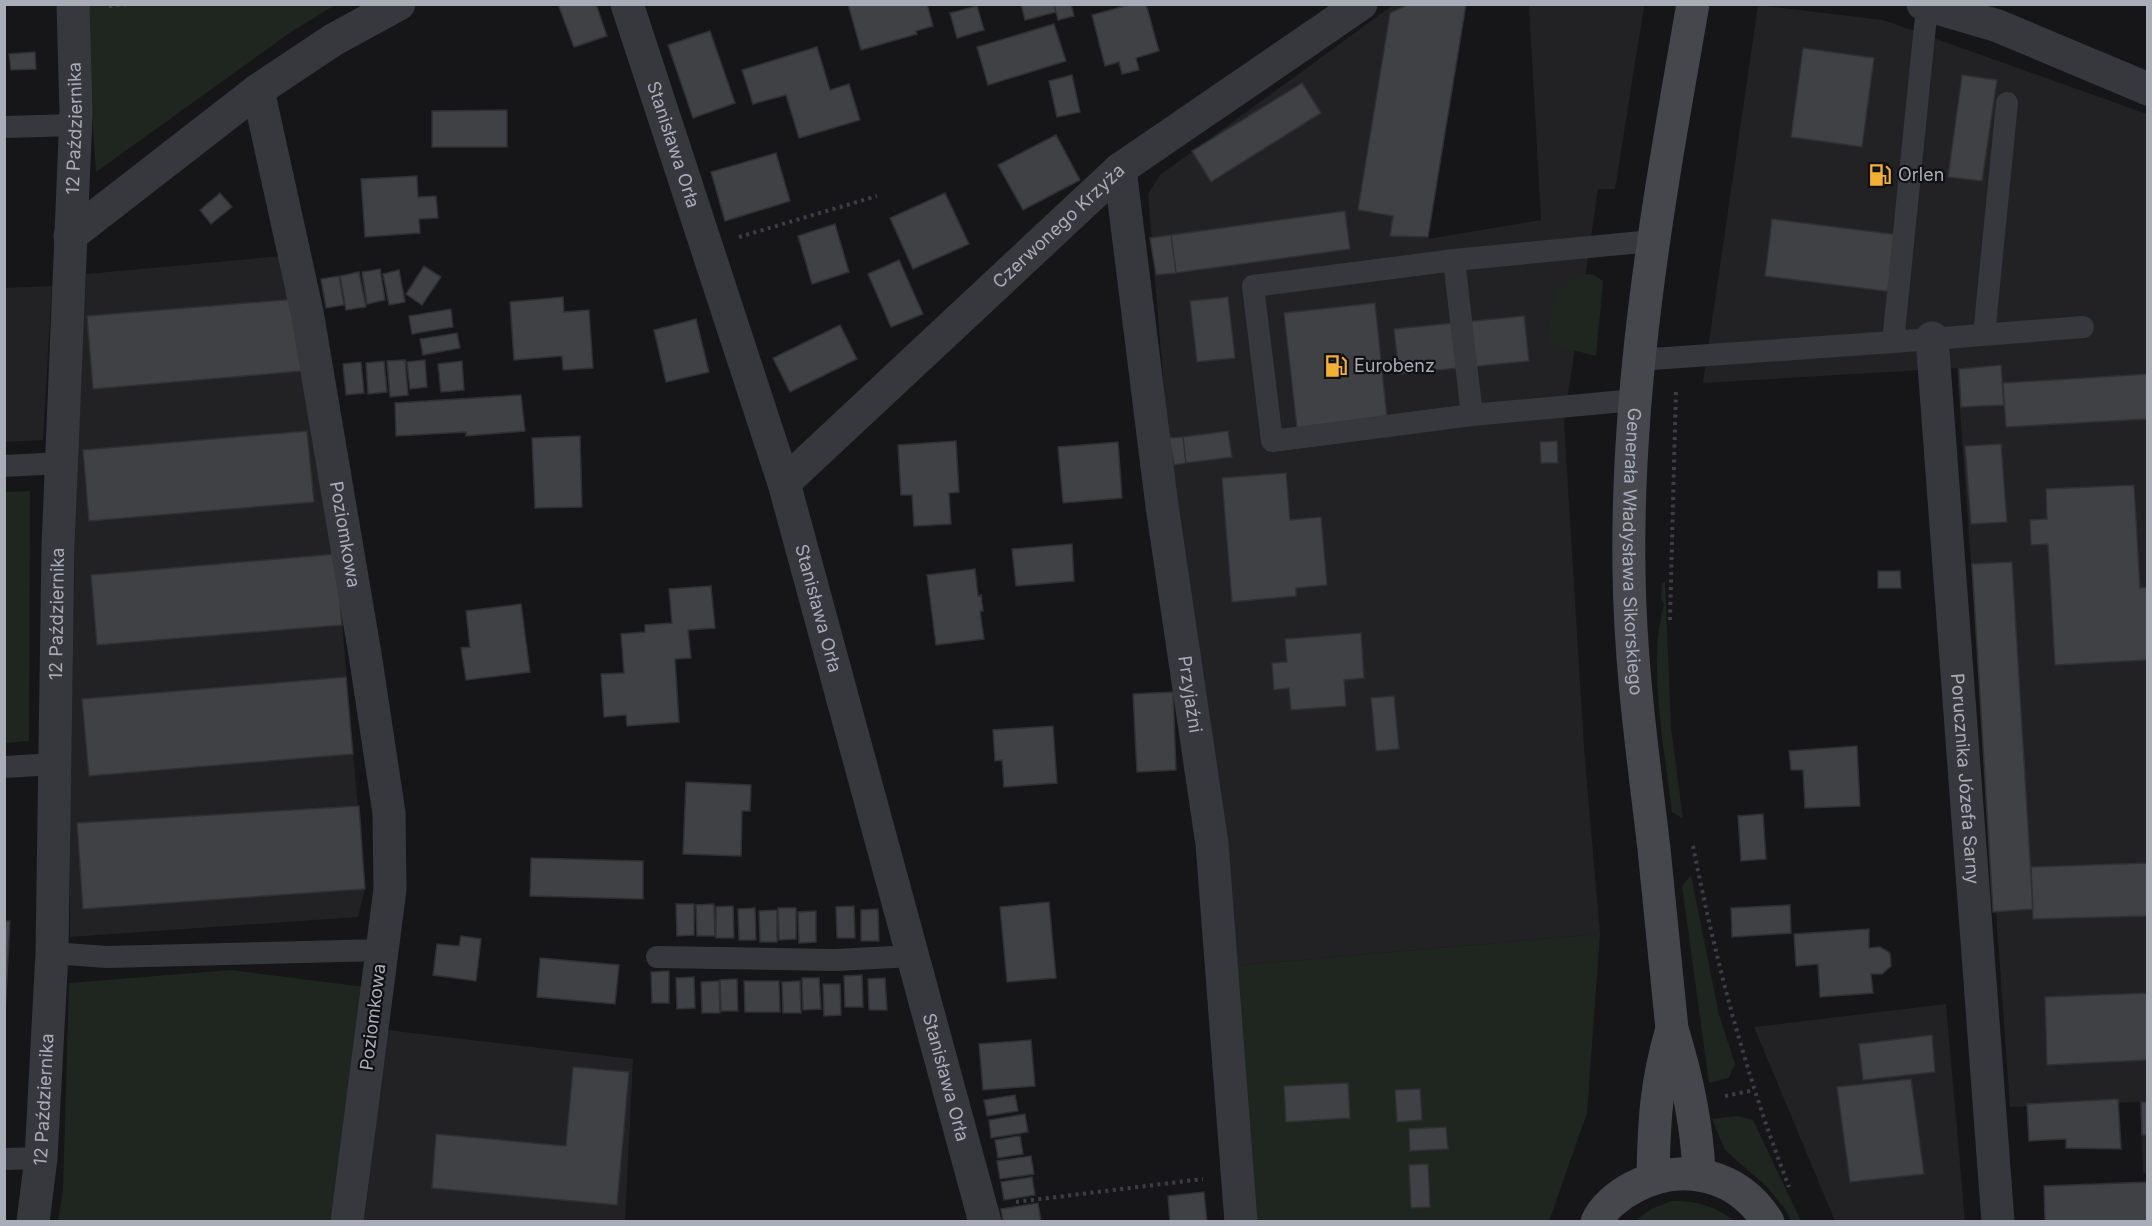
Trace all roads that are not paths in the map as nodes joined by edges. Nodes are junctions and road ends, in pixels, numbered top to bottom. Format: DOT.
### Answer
graph roads {
  1 [pos="72,4"];
  2 [pos="399,4"];
  3 [pos="627,4"];
  4 [pos="1361,4"];
  5 [pos="1693,4"];
  6 [pos="1925,5"];
  7 [pos="2148,89"];
  8 [pos="258,90"];
  9 [pos="2007,103"];
  10 [pos="75,125"];
  11 [pos="4,127"];
  12 [pos="1120,169"];
  13 [pos="70,236"];
  14 [pos="1652,241"];
  15 [pos="1454,260"];
  16 [pos="2083,327"];
  17 [pos="1984,335"];
  18 [pos="1932,338"];
  19 [pos="1893,342"];
  20 [pos="1638,360"];
  21 [pos="1635,400"];
  22 [pos="1472,415"];
  23 [pos="61,463"];
  24 [pos="4,466"];
  25 [pos="784,483"];
  26 [pos="55,764"];
  27 [pos="4,767"];
  28 [pos="382,950"];
  29 [pos="52,952"];
  30 [pos="913,956"];
  31 [pos="657,957"];
  32 [pos="1672,1029"];
  33 [pos="41,1158"];
  34 [pos="4,1159"];
  35 [pos="1699,1173"];
  36 [pos="1653,1177"];
  37 [pos="984,1214"];
  38 [pos="33,1221"];
  39 [pos="347,1221"];
  40 [pos="1241,1221"];
  41 [pos="1597,1221"];
  42 [pos="1768,1221"];
  43 [pos="1998,1221"];
  1 -- 10 [label="street, 12 Października"];
  2 -- 8 [label="street"];
  3 -- 25 [label="street, Stanisława Orła"];
  4 -- 12 [label="street, Czerwonego Krzyża"];
  5 -- 14 [label="main road, Generała Władysława Sikorskiego"];
  6 -- 7 [label="street"];
  6 -- 19 [label="lane"];
  8 -- 13 [label="street"];
  8 -- 28 [label="street, Poziomkowa"];
  9 -- 17 [label="lane"];
  10 -- 11 [label="lane"];
  10 -- 13 [label="street, 12 Października"];
  12 -- 25 [label="street, Czerwonego Krzyża"];
  12 -- 40 [label="street, Przyjaźni"];
  13 -- 23 [label="street, 12 Października"];
  14 -- 15 [label="lane"];
  14 -- 20 [label="main road, Generała Władysława Sikorskiego"];
  15 -- 22 [label="lane"];
  15 -- 22 [label="lane"];
  16 -- 17 [label="lane"];
  17 -- 18 [label="lane"];
  18 -- 19 [label="lane"];
  18 -- 43 [label="street, Porucznika Józefa Sarny"];
  19 -- 20 [label="lane"];
  20 -- 21 [label="main road, Generała Władysława Sikorskiego"];
  21 -- 22 [label="lane"];
  21 -- 32 [label="main road, Generała Władysława Sikorskiego"];
  23 -- 24 [label="lane"];
  23 -- 26 [label="street, 12 Października"];
  25 -- 30 [label="street, Stanisława Orła"];
  26 -- 27 [label="lane"];
  26 -- 29 [label="street, 12 Października"];
  28 -- 29 [label="lane"];
  28 -- 39 [label="street, Poziomkowa"];
  29 -- 33 [label="street, 12 Października"];
  30 -- 31 [label="lane"];
  30 -- 37 [label="street, Stanisława Orła"];
  32 -- 35 [label="main road, Generała Władysława Sikorskiego"];
  32 -- 36 [label="main road, Generała Władysława Sikorskiego"];
  33 -- 34 [label="lane"];
  33 -- 38 [label="street, 12 Października"];
  35 -- 36 [label="main road"];
  35 -- 42 [label="main road"];
  36 -- 41 [label="main road"];
}
